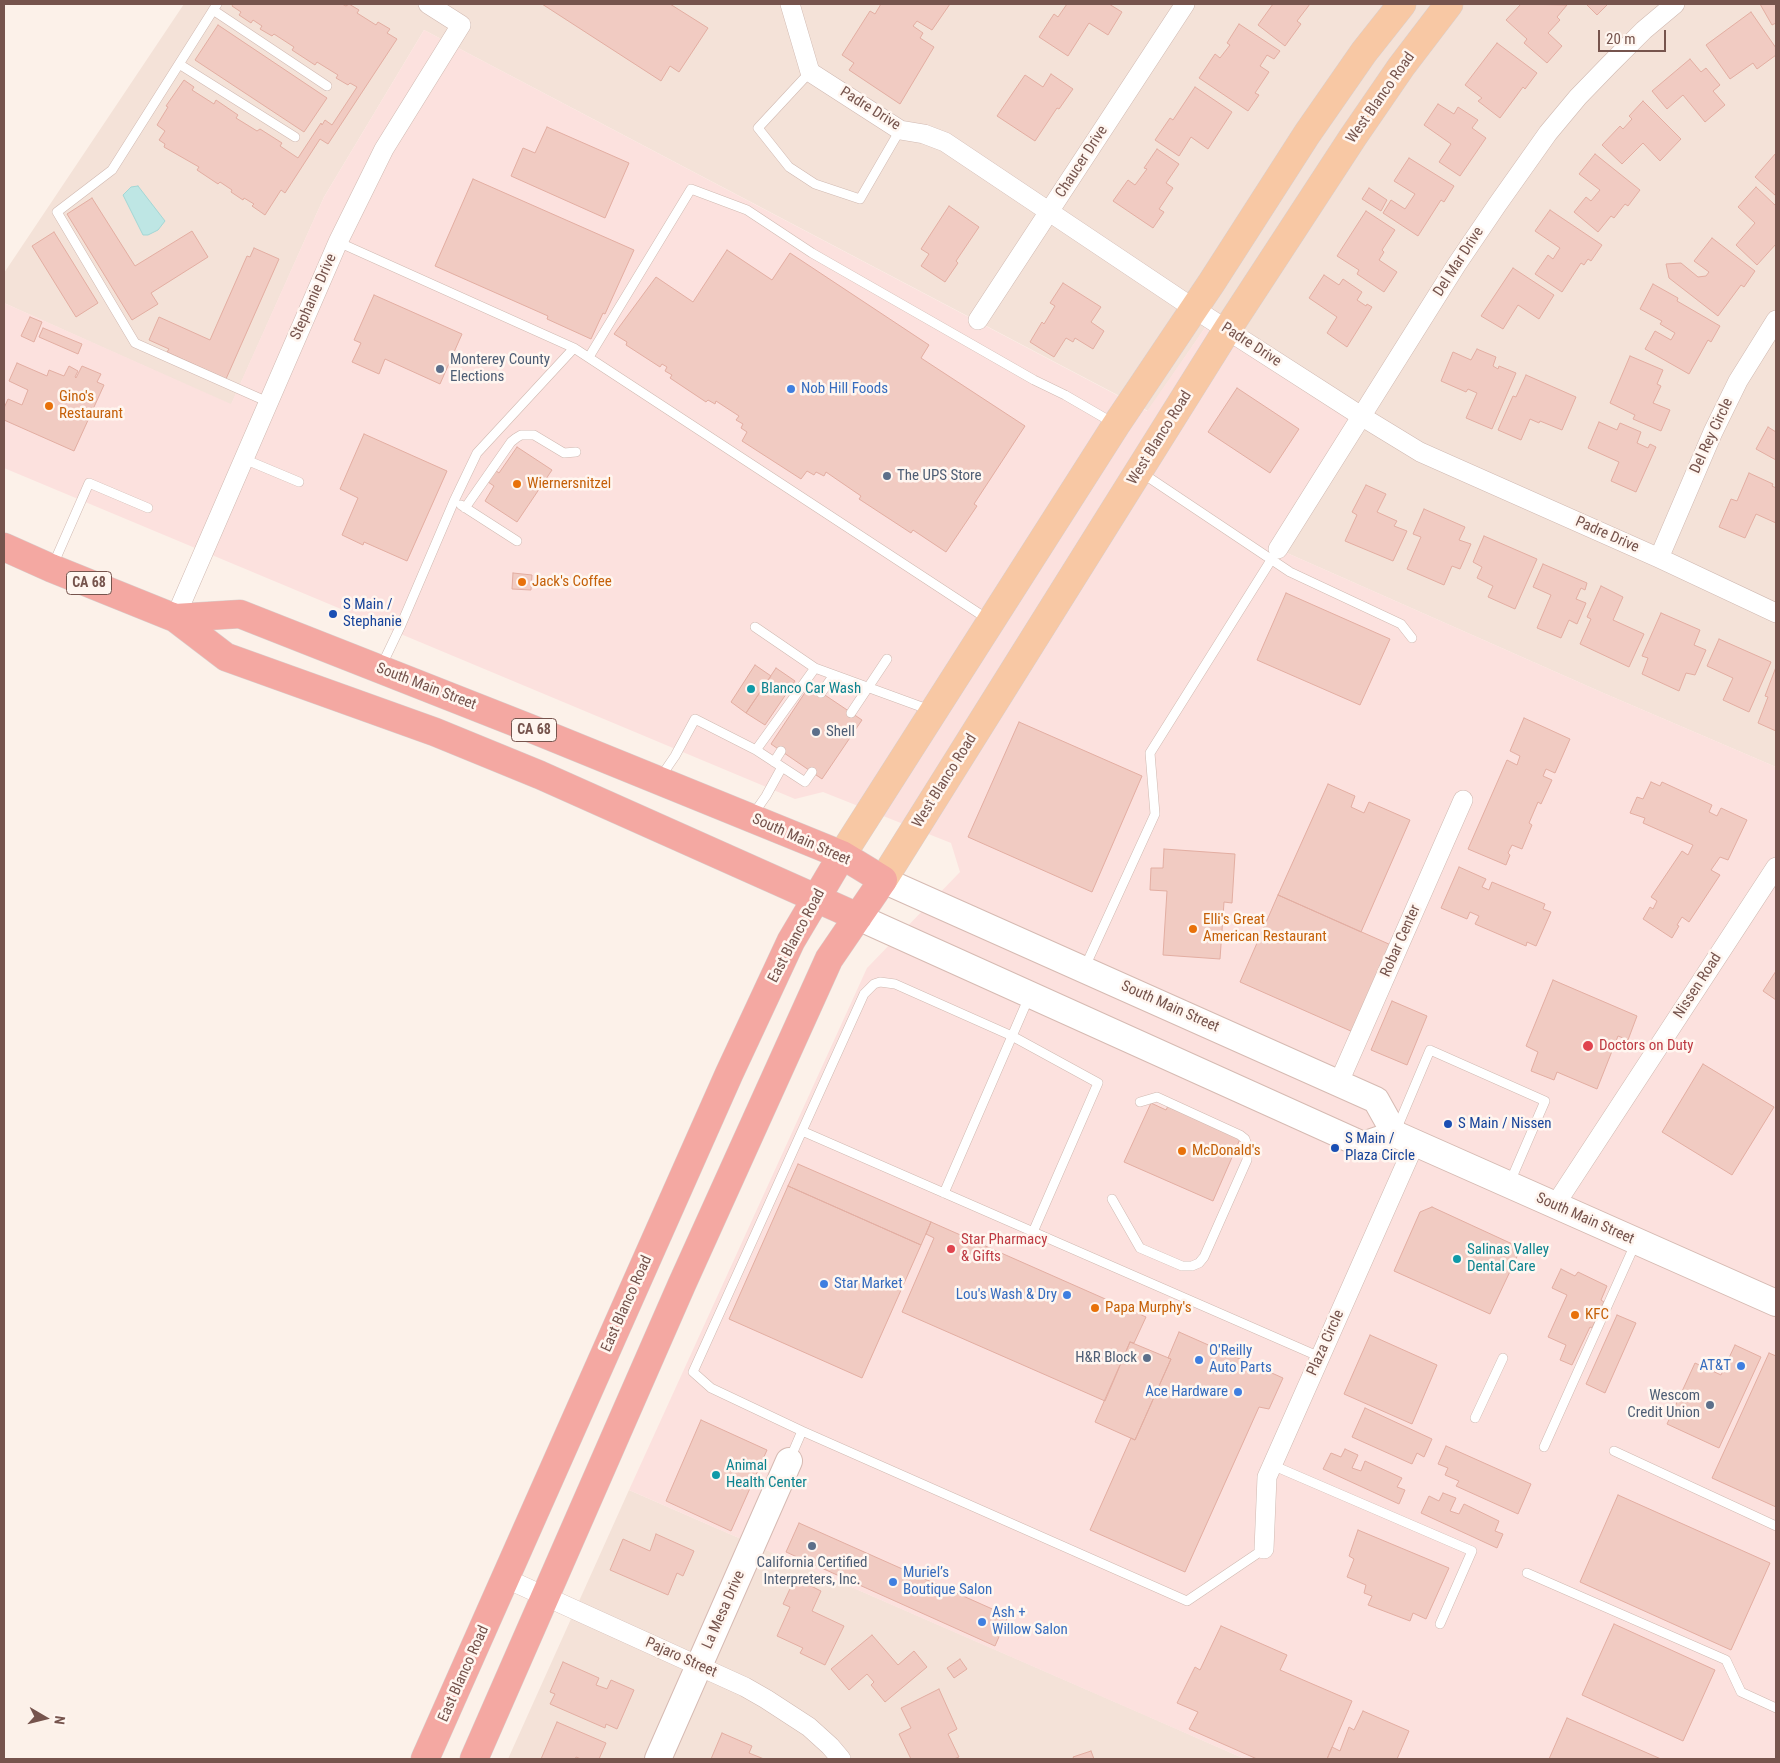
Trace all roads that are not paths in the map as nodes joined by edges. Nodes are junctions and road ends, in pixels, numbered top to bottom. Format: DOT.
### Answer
graph roads {
  1 [pos="428,4"];
  2 [pos="790,4"];
  3 [pos="1185,4"];
  4 [pos="1402,4"];
  5 [pos="1449,4"];
  6 [pos="1675,4"];
  7 [pos="215,7"];
  8 [pos="179,64"];
  9 [pos="810,72"];
  10 [pos="327,86"];
  11 [pos="900,130"];
  12 [pos="296,137"];
  13 [pos="1049,211"];
  14 [pos="338,242"];
  15 [pos="1193,308"];
  16 [pos="978,320"];
  17 [pos="1776,320"];
  18 [pos="1227,330"];
  19 [pos="574,348"];
  20 [pos="589,357"];
  21 [pos="268,402"];
  22 [pos="1361,416"];
  23 [pos="1116,425"];
  24 [pos="576,452"];
  25 [pos="244,458"];
  26 [pos="1140,471"];
  27 [pos="299,482"];
  28 [pos="454,501"];
  29 [pos="148,508"];
  30 [pos="465,508"];
  31 [pos="517,542"];
  32 [pos="4,547"];
  33 [pos="1274,554"];
  34 [pos="1659,558"];
  35 [pos="51,568"];
  36 [pos="1776,613"];
  37 [pos="175,618"];
  38 [pos="990,621"];
  39 [pos="755,627"];
  40 [pos="1412,638"];
  41 [pos="886,659"];
  42 [pos="815,668"];
  43 [pos="380,669"];
  44 [pos="834,675"];
  45 [pos="868,686"];
  46 [pos="821,693"];
  47 [pos="932,711"];
  48 [pos="851,713"];
  49 [pos="756,750"];
  50 [pos="781,751"];
  51 [pos="778,764"];
  52 [pos="812,772"];
  53 [pos="658,781"];
  54 [pos="1463,800"];
  55 [pos="751,818"];
  56 [pos="842,855"];
  57 [pos="1776,867"];
  58 [pos="883,880"];
  59 [pos="816,898"];
  60 [pos="858,917"];
  61 [pos="1084,969"];
  62 [pos="1032,992"];
  63 [pos="1012,1036"];
  64 [pos="1339,1082"];
  65 [pos="1140,1102"];
  66 [pos="802,1131"];
  67 [pos="1405,1138"];
  68 [pos="1509,1185"];
  69 [pos="944,1192"];
  70 [pos="1112,1199"];
  71 [pos="1555,1205"];
  72 [pos="1033,1232"];
  73 [pos="1637,1241"];
  74 [pos="1776,1303"];
  75 [pos="1320,1357"];
  76 [pos="1502,1358"];
  77 [pos="1475,1418"];
  78 [pos="802,1431"];
  79 [pos="1544,1447"];
  80 [pos="1614,1451"];
  81 [pos="789,1462"];
  82 [pos="1272,1465"];
  83 [pos="1776,1526"];
  84 [pos="1264,1549"];
  85 [pos="1527,1573"];
  86 [pos="507,1579"];
  87 [pos="546,1597"];
  88 [pos="1440,1624"];
  89 [pos="699,1666"];
  90 [pos="1776,1708"];
  91 [pos="425,1759"];
  92 [pos="474,1759"];
  93 [pos="658,1759"];
  94 [pos="841,1759"];
  1 -- 14 [label="street, Stephanie Drive"];
  2 -- 9 [label="street"];
  3 -- 13 [label="street, Chaucer Drive"];
  4 -- 15 [label="main road"];
  5 -- 18 [label="main road, West Blanco Road"];
  6 -- 22 [label="street, Del Mar Drive"];
  7 -- 8 [label="lane"];
  7 -- 10 [label="lane"];
  8 -- 12 [label="lane"];
  8 -- 21 [label="lane"];
  9 -- 11 [label="street, Padre Drive"];
  9 -- 11 [label="lane"];
  11 -- 13 [label="street, Padre Drive"];
  13 -- 15 [label="street, Padre Drive"];
  13 -- 16 [label="street, Chaucer Drive"];
  14 -- 19 [label="lane"];
  14 -- 21 [label="street, Stephanie Drive"];
  15 -- 18 [label="street, Padre Drive"];
  15 -- 23 [label="main road"];
  17 -- 34 [label="street, Del Rey Circle"];
  18 -- 22 [label="street, Padre Drive"];
  18 -- 26 [label="main road, West Blanco Road"];
  19 -- 20 [label="lane"];
  19 -- 28 [label="lane"];
  20 -- 23 [label="lane"];
  20 -- 38 [label="lane"];
  21 -- 25 [label="street, Stephanie Drive"];
  22 -- 33 [label="street, Del Mar Drive"];
  22 -- 34 [label="street, Padre Drive"];
  23 -- 38 [label="main road"];
  24 -- 30 [label="lane"];
  25 -- 27 [label="lane"];
  25 -- 37 [label="street, Stephanie Drive"];
  26 -- 33 [label="lane"];
  26 -- 58 [label="main road, West Blanco Road"];
  28 -- 30 [label="lane"];
  28 -- 43 [label="lane"];
  29 -- 35 [label="lane"];
  30 -- 31 [label="lane"];
  32 -- 35 [label="highway, South Main Street / CA 68"];
  33 -- 40 [label="lane"];
  33 -- 61 [label="lane"];
  34 -- 36 [label="street, Padre Drive"];
  35 -- 37 [label="highway, South Main Street / CA 68"];
  37 -- 43 [label="highway, South Main Street / CA 68"];
  37 -- 59 [label="highway, South Main Street"];
  38 -- 47 [label="main road"];
  39 -- 42 [label="lane"];
  41 -- 45 [label="lane"];
  42 -- 44 [label="lane"];
  42 -- 49 [label="lane"];
  43 -- 53 [label="highway, South Main Street / CA 68"];
  44 -- 45 [label="lane"];
  44 -- 46 [label="lane"];
  45 -- 47 [label="lane"];
  45 -- 48 [label="lane"];
  47 -- 56 [label="main road"];
  49 -- 51 [label="lane"];
  49 -- 53 [label="lane"];
  50 -- 51 [label="lane"];
  51 -- 52 [label="lane"];
  51 -- 55 [label="lane"];
  53 -- 55 [label="highway, South Main Street / CA 68"];
  54 -- 64 [label="street, Robar Center"];
  55 -- 56 [label="highway, South Main Street / CA 68"];
  56 -- 58 [label="highway, South Main Street / CA 68"];
  56 -- 59 [label="highway, East Blanco Road"];
  57 -- 71 [label="street, Nissen Road"];
  58 -- 60 [label="highway"];
  58 -- 61 [label="main road, South Main Street / CA 68"];
  59 -- 60 [label="highway, South Main Street"];
  59 -- 86 [label="highway, East Blanco Road"];
  60 -- 62 [label="main road, South Main Street"];
  60 -- 87 [label="highway"];
  61 -- 64 [label="main road, South Main Street / CA 68"];
  62 -- 63 [label="lane"];
  62 -- 67 [label="main road, South Main Street"];
  63 -- 66 [label="lane"];
  63 -- 69 [label="lane"];
  63 -- 72 [label="lane"];
  64 -- 67 [label="main road, South Main Street / CA 68"];
  65 -- 70 [label="lane"];
  66 -- 69 [label="lane"];
  66 -- 78 [label="lane"];
  67 -- 68 [label="main road, South Main Street"];
  67 -- 68 [label="lane"];
  67 -- 75 [label="street, Plaza Circle"];
  68 -- 71 [label="main road, South Main Street"];
  69 -- 72 [label="lane"];
  71 -- 73 [label="main road, South Main Street"];
  72 -- 75 [label="lane"];
  73 -- 74 [label="main road, South Main Street"];
  73 -- 79 [label="lane"];
  75 -- 82 [label="street, Plaza Circle"];
  76 -- 77 [label="lane"];
  78 -- 81 [label="lane"];
  78 -- 84 [label="lane"];
  80 -- 83 [label="lane"];
  81 -- 89 [label="main road, La Mesa Drive"];
  82 -- 84 [label="street, Plaza Circle"];
  82 -- 88 [label="lane"];
  85 -- 90 [label="lane"];
  86 -- 87 [label="street, Pajaro Street"];
  86 -- 91 [label="highway, East Blanco Road"];
  87 -- 89 [label="street, Pajaro Street"];
  87 -- 92 [label="highway"];
  89 -- 93 [label="main road, La Mesa Drive"];
  89 -- 94 [label="street, Pajaro Street"];
}
